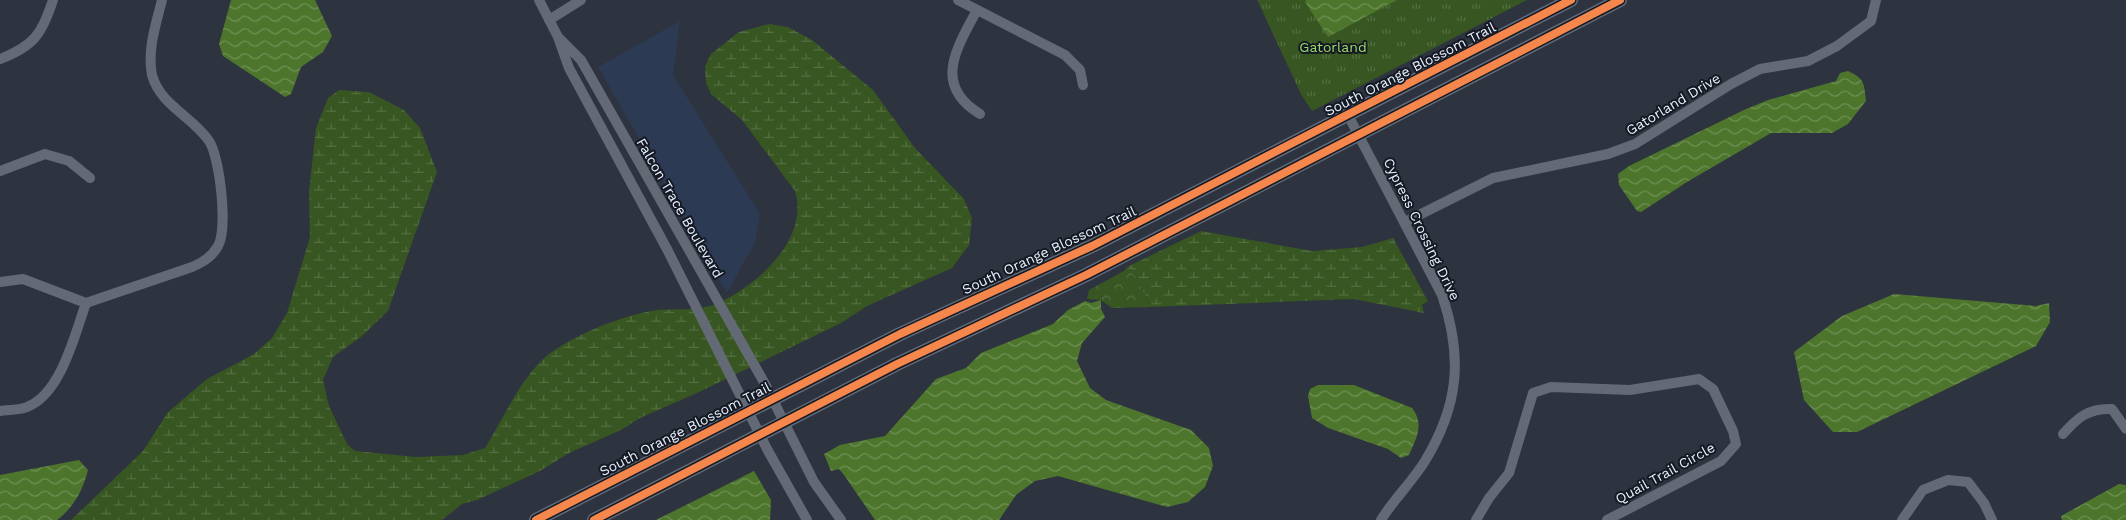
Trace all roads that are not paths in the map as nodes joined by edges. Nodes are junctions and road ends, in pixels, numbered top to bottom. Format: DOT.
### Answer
graph roads {
  1 [pos="53,0"];
  2 [pos="162,0"];
  3 [pos="539,0"];
  4 [pos="581,0"];
  5 [pos="958,0"];
  6 [pos="1571,0"];
  7 [pos="1620,0"];
  8 [pos="1876,0"];
  9 [pos="977,10"];
  10 [pos="549,20"];
  11 [pos="558,37"];
  12 [pos="0,59"];
  13 [pos="1084,85"];
  14 [pos="980,114"];
  15 [pos="1348,115"];
  16 [pos="1359,134"];
  17 [pos="0,171"];
  18 [pos="90,178"];
  19 [pos="1404,222"];
  20 [pos="0,282"];
  21 [pos="86,303"];
  22 [pos="772,398"];
  23 [pos="0,411"];
  24 [pos="748,411"];
  25 [pos="784,422"];
  26 [pos="2126,429"];
  27 [pos="2064,434"];
  28 [pos="760,435"];
  29 [pos="536,520"];
  30 [pos="594,520"];
  31 [pos="807,520"];
  32 [pos="840,520"];
  33 [pos="1381,520"];
  34 [pos="1476,520"];
  35 [pos="1607,520"];
  36 [pos="1902,520"];
  37 [pos="1992,520"];
  1 -- 12 [label="street"];
  2 -- 21 [label="street"];
  3 -- 10 [label="street, Falcon Trace Boulevard"];
  4 -- 10 [label="street"];
  5 -- 9 [label="street"];
  6 -- 15 [label="main road, South Orange Blossom Trail"];
  7 -- 16 [label="main road"];
  8 -- 19 [label="street, Gatorland Drive"];
  9 -- 13 [label="street"];
  9 -- 14 [label="street"];
  10 -- 11 [label="street, Falcon Trace Boulevard"];
  11 -- 22 [label="street, Falcon Trace Boulevard"];
  11 -- 24 [label="street, Falcon Trace Boulevard"];
  15 -- 16 [label="street, Cypress Crossing Drive"];
  15 -- 22 [label="main road, South Orange Blossom Trail"];
  16 -- 19 [label="street, Cypress Crossing Drive"];
  16 -- 25 [label="main road"];
  17 -- 18 [label="street"];
  19 -- 33 [label="street, Cypress Crossing Drive"];
  20 -- 21 [label="street"];
  21 -- 23 [label="street"];
  22 -- 24 [label="main road, South Orange Blossom Trail"];
  22 -- 25 [label="street, Falcon Trace Boulevard"];
  24 -- 28 [label="street, Falcon Trace Boulevard"];
  24 -- 29 [label="main road, South Orange Blossom Trail"];
  25 -- 28 [label="main road"];
  25 -- 32 [label="street, Falcon Trace Boulevard"];
  26 -- 27 [label="street"];
  28 -- 30 [label="main road"];
  28 -- 31 [label="street, Falcon Trace Boulevard"];
  34 -- 35 [label="street, Quail Trail Circle"];
  36 -- 37 [label="street"];
}
